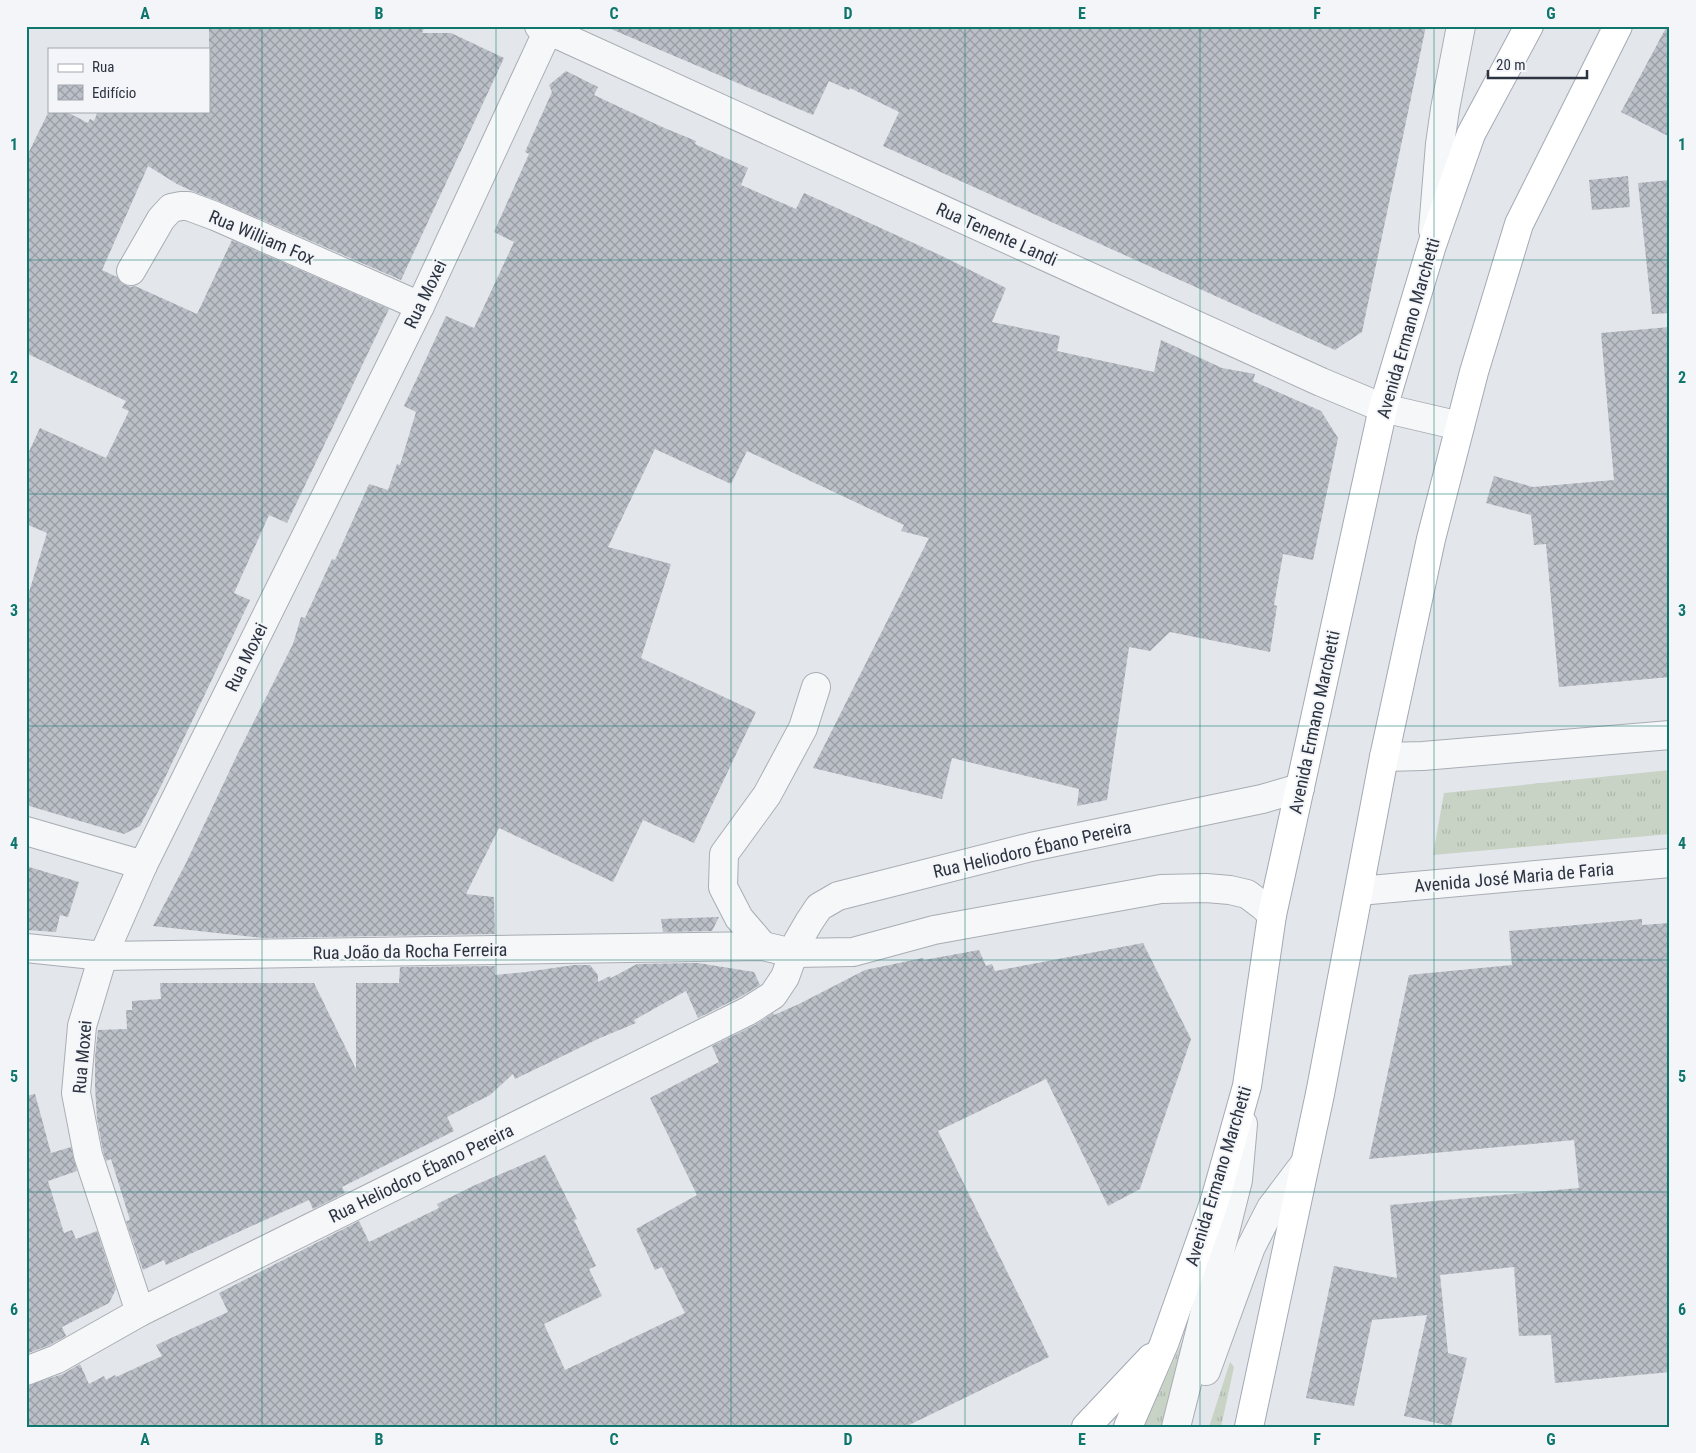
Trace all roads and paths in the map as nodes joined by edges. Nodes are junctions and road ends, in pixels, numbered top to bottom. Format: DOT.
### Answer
graph roads {
  1 [pos="1461,26"];
  2 [pos="1529,26"];
  3 [pos="1618,26"];
  4 [pos="546,28"];
  5 [pos="1432,244"];
  6 [pos="131,271"];
  7 [pos="420,306"];
  8 [pos="1383,408"];
  9 [pos="1460,426"];
  10 [pos="816,687"];
  11 [pos="1670,735"];
  12 [pos="1384,757"];
  13 [pos="1300,788"];
  14 [pos="26,831"];
  15 [pos="1670,863"];
  16 [pos="142,865"];
  17 [pos="1359,891"];
  18 [pos="1272,915"];
  19 [pos="763,946"];
  20 [pos="26,948"];
  21 [pos="793,953"];
  22 [pos="103,956"];
  23 [pos="1247,1086"];
  24 [pos="1305,1163"];
  25 [pos="140,1312"];
  26 [pos="1164,1344"];
  27 [pos="26,1371"];
  28 [pos="1086,1427"];
  29 [pos="1128,1427"];
  30 [pos="1176,1427"];
  31 [pos="1181,1427"];
  32 [pos="1249,1427"];
  1 -- 5 [label="street"];
  2 -- 5 [label="main road, Avenida Ermano Marchetti"];
  3 -- 9 [label="main road"];
  4 -- 7 [label="street, Rua Moxei"];
  4 -- 8 [label="street, Rua Tenente Landi"];
  5 -- 8 [label="main road, Avenida Ermano Marchetti"];
  6 -- 7 [label="street, Rua William Fox"];
  7 -- 16 [label="street, Rua Moxei"];
  8 -- 9 [label="street, Rua Tenente Landi"];
  8 -- 13 [label="main road, Avenida Ermano Marchetti"];
  9 -- 12 [label="main road"];
  10 -- 19 [label="street"];
  11 -- 12 [label="street"];
  12 -- 17 [label="main road"];
  13 -- 18 [label="main road, Avenida Ermano Marchetti"];
  13 -- 21 [label="street, Rua Heliodoro Ébano Pereira"];
  14 -- 16 [label="street"];
  15 -- 17 [label="street, Avenida José Maria de Faria"];
  16 -- 22 [label="street, Rua Moxei"];
  17 -- 24 [label="main road"];
  18 -- 21 [label="street"];
  18 -- 23 [label="main road, Avenida Ermano Marchetti"];
  19 -- 21 [label="street, Rua João da Rocha Ferreira"];
  19 -- 22 [label="street, Rua João da Rocha Ferreira"];
  20 -- 22 [label="street, Rua João da Rocha Ferreira"];
  21 -- 25 [label="street, Rua Heliodoro Ébano Pereira"];
  22 -- 25 [label="street, Rua Moxei"];
  23 -- 26 [label="main road, Avenida Ermano Marchetti"];
  23 -- 30 [label="street"];
  24 -- 31 [label="street"];
  24 -- 32 [label="main road"];
  25 -- 27 [label="street, Rua Heliodoro Ébano Pereira"];
  26 -- 28 [label="main road"];
  26 -- 29 [label="main road, Avenida Ermano Marchetti"];
}
